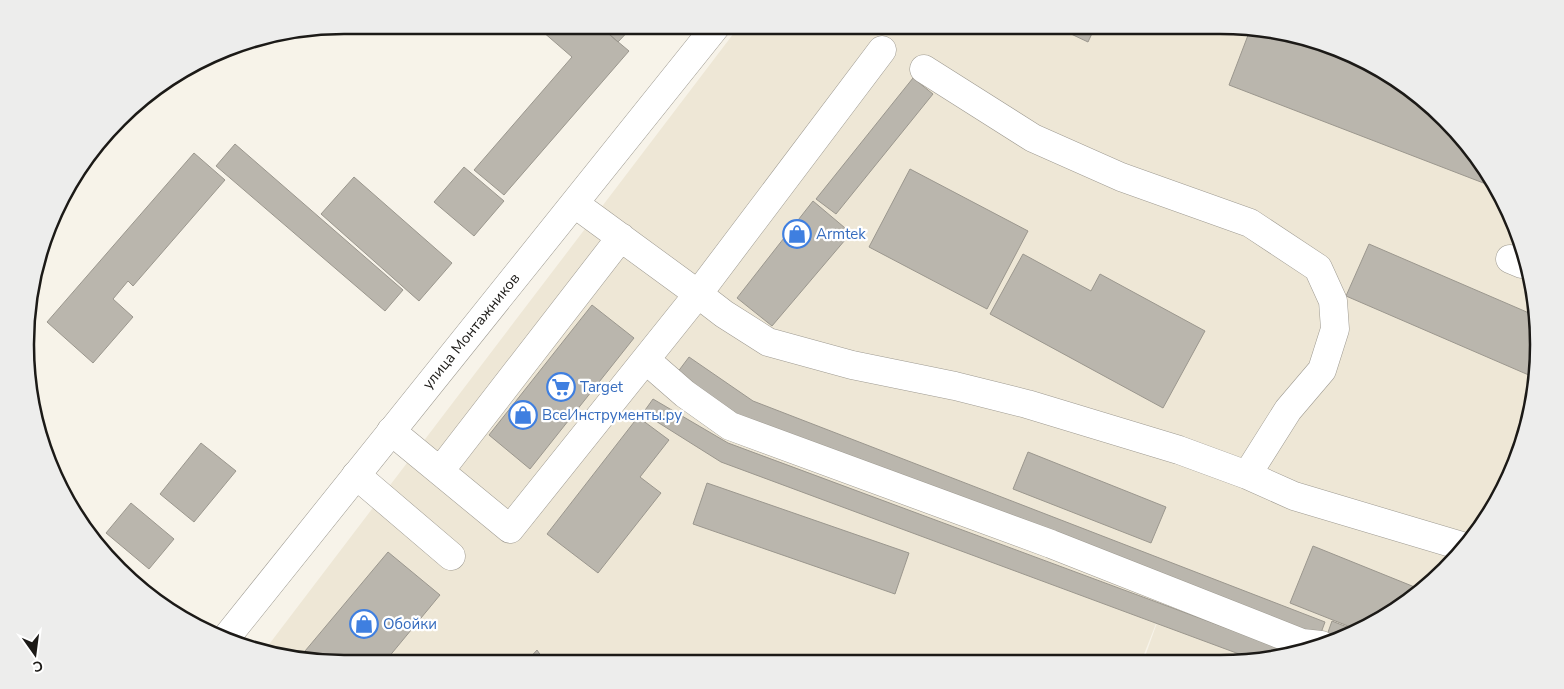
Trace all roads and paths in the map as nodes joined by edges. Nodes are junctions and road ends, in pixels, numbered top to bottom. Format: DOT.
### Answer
graph roads {
  1 [pos="710,34"];
  2 [pos="882,50"];
  3 [pos="924,69"];
  4 [pos="575,204"];
  5 [pos="621,237"];
  6 [pos="698,294"];
  7 [pos="646,360"];
  8 [pos="391,431"];
  9 [pos="440,471"];
  10 [pos="356,475"];
  11 [pos="1247,475"];
  12 [pos="1457,545"];
  13 [pos="451,556"];
  14 [pos="230,633"];
  15 [pos="1305,643"];
  1 -- 4 [label="main road, улица Монтажников"];
  2 -- 6 [label="main road"];
  3 -- 11 [label="main road"];
  4 -- 5 [label="main road"];
  4 -- 8 [label="main road, улица Монтажников"];
  5 -- 6 [label="main road"];
  5 -- 9 [label="main road"];
  6 -- 7 [label="main road"];
  6 -- 11 [label="main road"];
  7 -- 9 [label="main road"];
  7 -- 15 [label="main road"];
  8 -- 9 [label="main road"];
  8 -- 10 [label="main road, улица Монтажников"];
  10 -- 13 [label="main road"];
  10 -- 14 [label="main road, улица Монтажников"];
  11 -- 12 [label="main road"];
}
